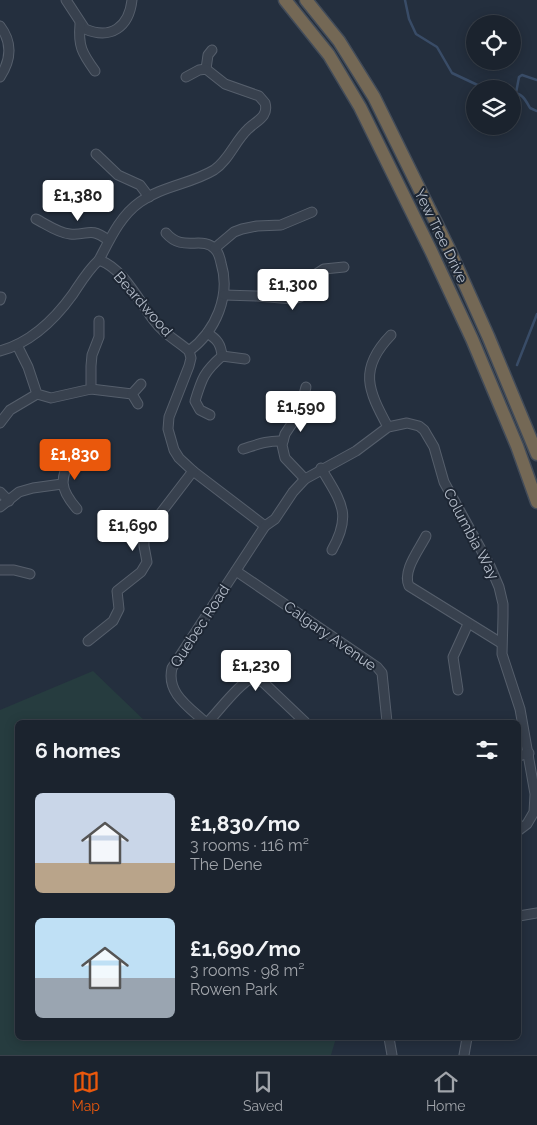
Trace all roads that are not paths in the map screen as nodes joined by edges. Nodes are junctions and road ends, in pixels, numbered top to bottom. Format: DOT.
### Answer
graph roads {
  1 [pos="66,0"];
  2 [pos="132,0"];
  3 [pos="285,0"];
  4 [pos="306,0"];
  5 [pos="80,24"];
  6 [pos="0,26"];
  7 [pos="212,50"];
  8 [pos="206,69"];
  9 [pos="358,70"];
  10 [pos="95,71"];
  11 [pos="0,77"];
  12 [pos="186,77"];
  13 [pos="344,78"];
  14 [pos="96,154"];
  15 [pos="148,197"];
  16 [pos="312,212"];
  17 [pos="36,219"];
  18 [pos="166,233"];
  19 [pos="108,240"];
  20 [pos="215,248"];
  21 [pos="99,260"];
  22 [pos="344,266"];
  23 [pos="224,294"];
  24 [pos="99,321"];
  25 [pos="208,332"];
  26 [pos="390,335"];
  27 [pos="17,345"];
  28 [pos="0,351"];
  29 [pos="189,351"];
  30 [pos="222,356"];
  31 [pos="245,359"];
  32 [pos="140,384"];
  33 [pos="306,387"];
  34 [pos="91,389"];
  35 [pos="37,394"];
  36 [pos="132,394"];
  37 [pos="138,404"];
  38 [pos="210,415"];
  39 [pos="0,424"];
  40 [pos="388,427"];
  41 [pos="532,440"];
  42 [pos="283,441"];
  43 [pos="517,446"];
  44 [pos="243,449"];
  45 [pos="537,454"];
  46 [pos="71,455"];
  47 [pos="322,468"];
  48 [pos="193,471"];
  49 [pos="305,479"];
  50 [pos="62,484"];
  51 [pos="0,492"];
  52 [pos="9,501"];
  53 [pos="537,502"];
  54 [pos="0,507"];
  55 [pos="77,509"];
  56 [pos="265,526"];
  57 [pos="426,536"];
  58 [pos="332,550"];
  59 [pos="0,570"];
  60 [pos="236,571"];
  61 [pos="30,574"];
  62 [pos="468,624"];
  63 [pos="88,641"];
  64 [pos="501,643"];
  65 [pos="458,690"];
  66 [pos="205,720"];
  67 [pos="209,720"];
  68 [pos="303,720"];
  69 [pos="387,720"];
  70 [pos="529,753"];
  71 [pos="521,755"];
  72 [pos="521,828"];
  73 [pos="537,913"];
  74 [pos="521,916"];
  75 [pos="388,1040"];
  76 [pos="468,1040"];
  77 [pos="392,1055"];
  78 [pos="464,1055"];
  1 -- 5 [label="street"];
  2 -- 5 [label="street"];
  3 -- 13 [label="highway, Yew Tree Drive"];
  4 -- 9 [label="highway, Yew Tree Drive"];
  5 -- 10 [label="street"];
  6 -- 11 [label="street"];
  7 -- 8 [label="street"];
  8 -- 12 [label="street"];
  8 -- 15 [label="street"];
  9 -- 13 [label="highway"];
  9 -- 41 [label="highway, Yew Tree Drive"];
  13 -- 43 [label="highway, Yew Tree Drive"];
  14 -- 15 [label="street"];
  15 -- 19 [label="street"];
  16 -- 20 [label="street"];
  17 -- 19 [label="street"];
  18 -- 20 [label="street"];
  19 -- 21 [label="street"];
  20 -- 23 [label="street"];
  21 -- 27 [label="street, Beardwood"];
  21 -- 29 [label="street, Beardwood"];
  22 -- 23 [label="street"];
  23 -- 25 [label="street"];
  24 -- 34 [label="street"];
  25 -- 29 [label="street"];
  25 -- 30 [label="street"];
  26 -- 40 [label="street"];
  27 -- 28 [label="street, Beardwood"];
  27 -- 35 [label="street"];
  29 -- 48 [label="street"];
  30 -- 31 [label="street"];
  30 -- 38 [label="street"];
  32 -- 36 [label="street"];
  33 -- 42 [label="street"];
  34 -- 35 [label="street"];
  34 -- 36 [label="street"];
  35 -- 39 [label="street"];
  36 -- 37 [label="street"];
  40 -- 47 [label="street, Columbia Way"];
  40 -- 64 [label="street, Columbia Way"];
  41 -- 43 [label="highway"];
  41 -- 45 [label="highway, Yew Tree Drive"];
  42 -- 44 [label="street"];
  42 -- 49 [label="street"];
  43 -- 53 [label="highway, Yew Tree Drive"];
  46 -- 50 [label="street"];
  47 -- 49 [label="street, Columbia Way"];
  47 -- 58 [label="street"];
  48 -- 56 [label="street"];
  48 -- 63 [label="street"];
  49 -- 56 [label="street, Columbia Way"];
  50 -- 52 [label="street"];
  50 -- 55 [label="street"];
  51 -- 52 [label="street"];
  52 -- 54 [label="street"];
  56 -- 60 [label="street, Quebec Road"];
  57 -- 62 [label="street"];
  59 -- 61 [label="street"];
  60 -- 66 [label="street, Quebec Road"];
  60 -- 69 [label="street, Calgary Avenue"];
  62 -- 64 [label="street"];
  62 -- 65 [label="street"];
  64 -- 70 [label="street, Columbia Way"];
  67 -- 68 [label="street"];
  70 -- 71 [label="street"];
  70 -- 72 [label="street, Columbia Way"];
  73 -- 74 [label="street"];
  75 -- 77 [label="street"];
  76 -- 78 [label="street"];
}
